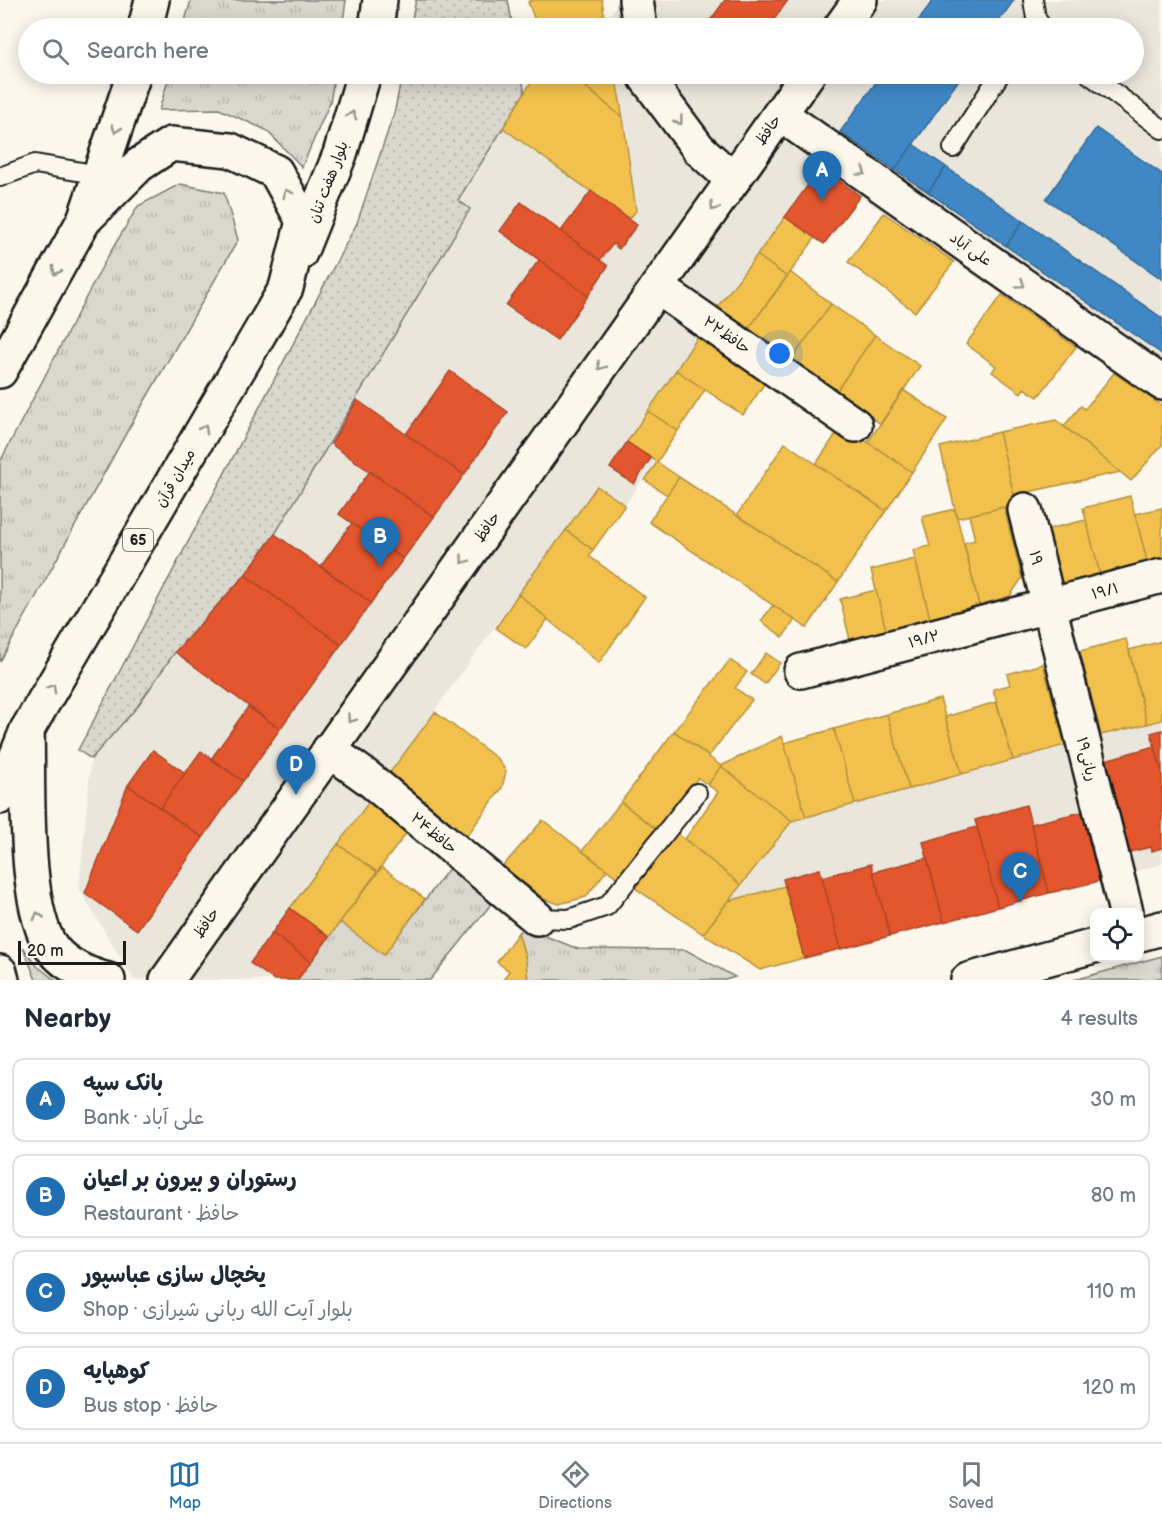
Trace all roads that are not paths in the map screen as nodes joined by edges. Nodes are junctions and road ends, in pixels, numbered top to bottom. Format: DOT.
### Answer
graph roads {
  1 [pos="152,0"];
  2 [pos="380,0"];
  3 [pos="636,0"];
  4 [pos="860,0"];
  5 [pos="148,18"];
  6 [pos="377,18"];
  7 [pos="638,18"];
  8 [pos="847,18"];
  9 [pos="131,84"];
  10 [pos="361,84"];
  11 [pos="650,84"];
  12 [pos="801,84"];
  13 [pos="994,84"];
  14 [pos="1102,84"];
  15 [pos="780,114"];
  16 [pos="1162,129"];
  17 [pos="953,148"];
  18 [pos="100,175"];
  19 [pos="0,177"];
  20 [pos="733,180"];
  21 [pos="84,220"];
  22 [pos="657,287"];
  23 [pos="286,288"];
  24 [pos="0,371"];
  25 [pos="1162,383"];
  26 [pos="855,425"];
  27 [pos="1025,510"];
  28 [pos="1162,576"];
  29 [pos="1048,606"];
  30 [pos="801,671"];
  31 [pos="27,730"];
  32 [pos="329,750"];
  33 [pos="697,793"];
  34 [pos="0,797"];
  35 [pos="1125,908"];
  36 [pos="537,918"];
  37 [pos="1162,928"];
  38 [pos="1144,933"];
  39 [pos="1090,947"];
  40 [pos="0,972"];
  41 [pos="2,980"];
  42 [pos="108,980"];
  43 [pos="167,980"];
  44 [pos="968,980"];
  1 -- 5 [label="main road"];
  2 -- 6 [label="main road"];
  3 -- 7 [label="main road"];
  4 -- 8 [label="main road"];
  9 -- 18 [label="main road, 65, one-way"];
  23 -- 10 [label="main road, بلوار هفت تنان / 65, one-way"];
  11 -- 20 [label="main road, one-way"];
  12 -- 15 [label="main road, حافظ"];
  13 -- 17 [label="lane"];
  14 -- 16 [label="lane"];
  15 -- 20 [label="main road, حافظ"];
  15 -- 25 [label="main road, علی آباد, one-way"];
  18 -- 19 [label="lane"];
  18 -- 21 [label="main road, 65"];
  20 -- 22 [label="main road, حافظ, one-way"];
  23 -- 21 [label="main road, 65, one-way"];
  21 -- 24 [label="main road, 65, one-way"];
  22 -- 26 [label="main road, حافظ۲۲"];
  22 -- 32 [label="main road, حافظ, one-way"];
  31 -- 23 [label="main road, میدان قرآن / 65, one-way"];
  27 -- 29 [label="main road, ۱۹"];
  28 -- 29 [label="main road, ۱۹/۱"];
  29 -- 30 [label="main road, ۱۹/۲"];
  29 -- 35 [label="main road, ربانی۱۹"];
  31 -- 34 [label="main road, میدان قرآن / 65"];
  42 -- 31 [label="main road, one-way"];
  32 -- 36 [label="main road, حافظ۲۴"];
  32 -- 43 [label="main road, حافظ"];
  33 -- 36 [label="lane"];
  37 -- 38 [label="main road"];
  39 -- 44 [label="main road"];
  40 -- 41 [label="main road"];
}
